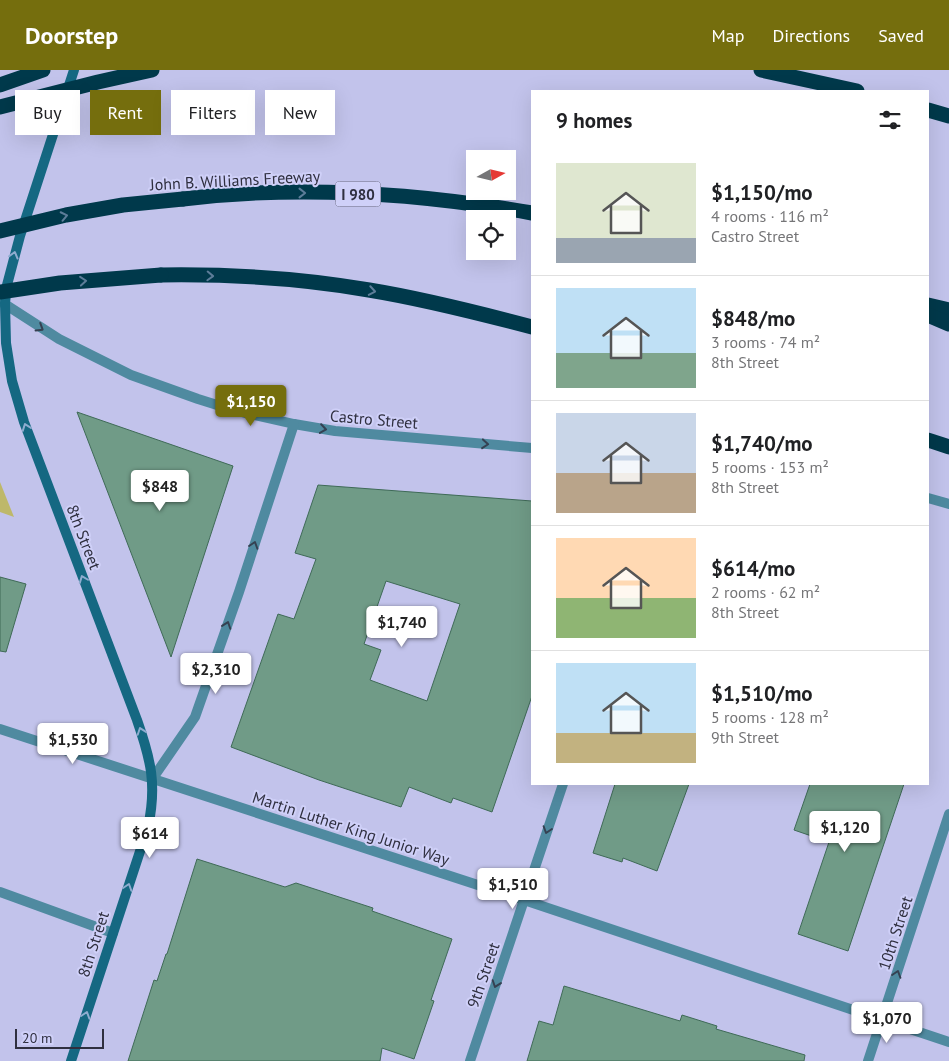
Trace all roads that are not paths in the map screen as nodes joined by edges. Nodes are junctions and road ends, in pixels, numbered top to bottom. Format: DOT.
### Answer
graph roads {
  1 [pos="43,70"];
  2 [pos="74,70"];
  3 [pos="152,70"];
  4 [pos="761,70"];
  5 [pos="0,85"];
  6 [pos="852,90"];
  7 [pos="0,107"];
  8 [pos="929,110"];
  9 [pos="949,116"];
  10 [pos="531,213"];
  11 [pos="0,231"];
  12 [pos="2,299"];
  13 [pos="929,305"];
  14 [pos="949,310"];
  15 [pos="929,315"];
  16 [pos="949,324"];
  17 [pos="531,327"];
  18 [pos="294,424"];
  19 [pos="929,440"];
  20 [pos="949,447"];
  21 [pos="531,448"];
  22 [pos="929,498"];
  23 [pos="949,504"];
  24 [pos="0,728"];
  25 [pos="153,778"];
  26 [pos="562,785"];
  27 [pos="949,814"];
  28 [pos="0,892"];
  29 [pos="524,900"];
  30 [pos="113,933"];
  31 [pos="882,1020"];
  32 [pos="949,1042"];
  33 [pos="70,1061"];
  34 [pos="470,1061"];
  35 [pos="868,1061"];
  1 -- 5 [label="highway"];
  12 -- 2 [label="main road, 8th Street, one-way"];
  3 -- 7 [label="highway, bridge"];
  4 -- 6 [label="highway"];
  8 -- 9 [label="highway"];
  11 -- 10 [label="highway, John B. Williams Freeway / I 980, one-way, bridge"];
  12 -- 17 [label="highway, one-way, bridge"];
  12 -- 18 [label="street, Castro Street, one-way"];
  25 -- 12 [label="main road, 8th Street, one-way"];
  13 -- 14 [label="highway"];
  15 -- 16 [label="highway"];
  18 -- 21 [label="street, Castro Street, one-way"];
  25 -- 18 [label="street, one-way"];
  19 -- 20 [label="highway"];
  22 -- 23 [label="street"];
  24 -- 25 [label="street, Martin Luther King Junior Way"];
  25 -- 29 [label="street, Martin Luther King Junior Way"];
  30 -- 25 [label="main road, 8th Street, one-way"];
  26 -- 29 [label="street, 9th Street, one-way"];
  31 -- 27 [label="street, 10th Street, one-way"];
  28 -- 30 [label="street"];
  29 -- 31 [label="street, Martin Luther King Junior Way"];
  29 -- 34 [label="street, 9th Street, one-way"];
  33 -- 30 [label="main road, 8th Street, one-way"];
  31 -- 32 [label="street, Martin Luther King Junior Way"];
  31 -- 35 [label="street, 10th Street"];
}
